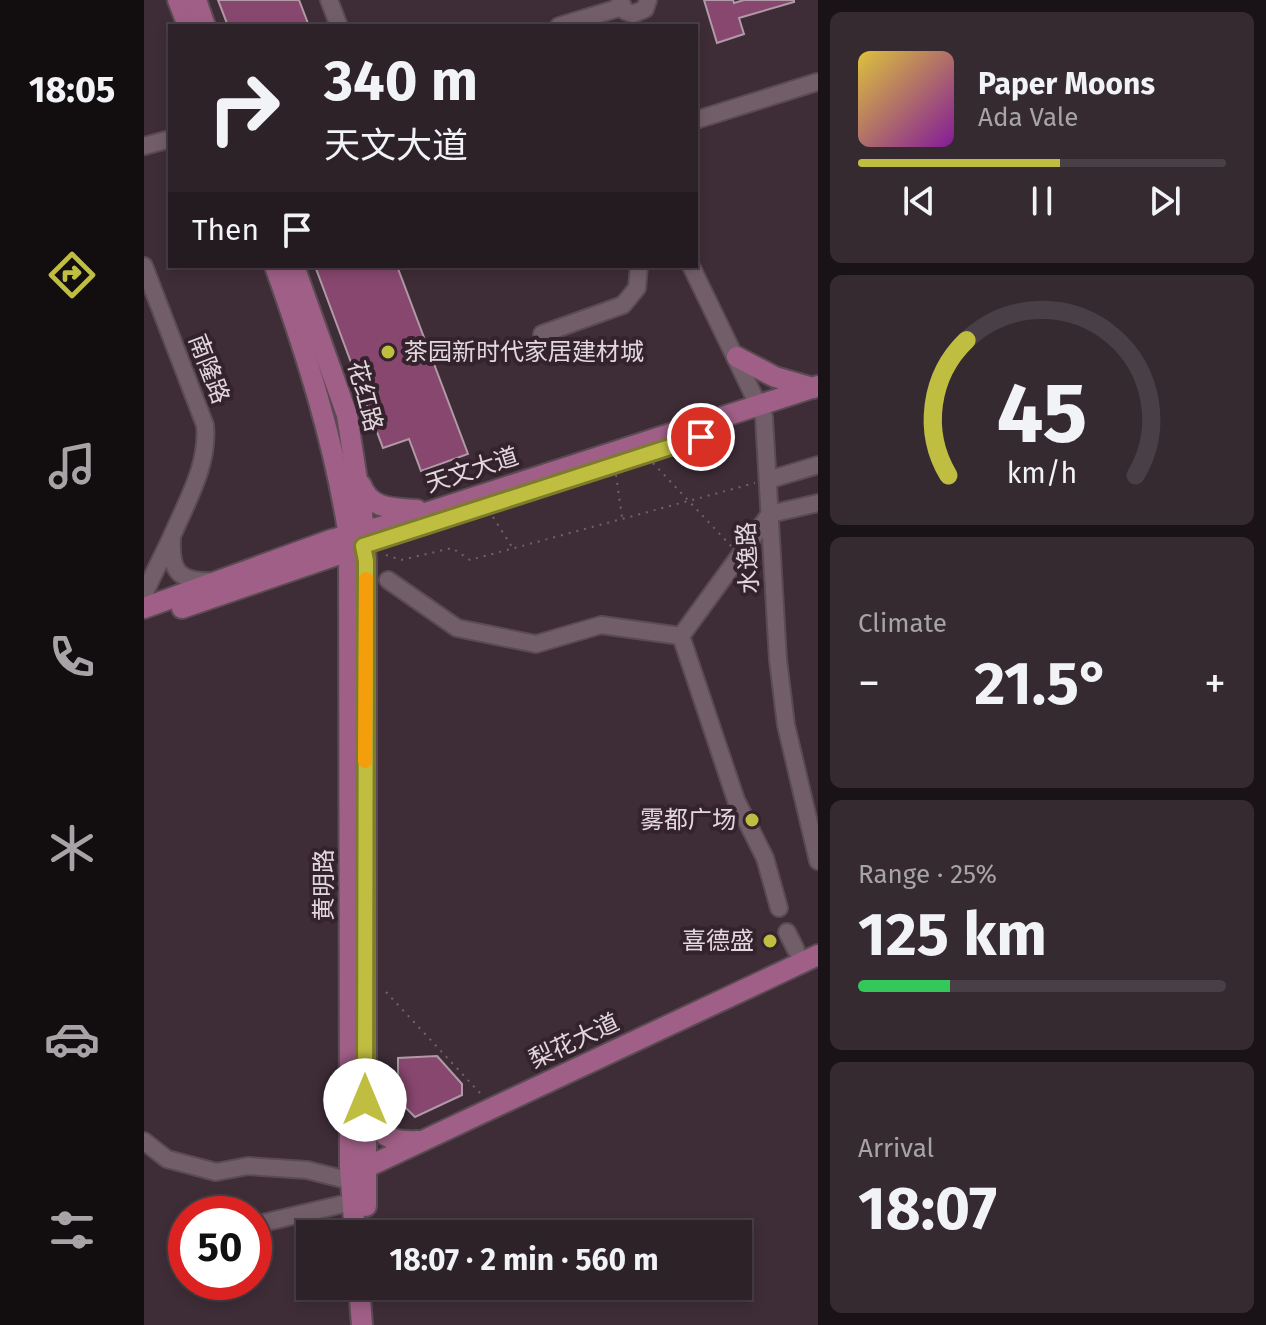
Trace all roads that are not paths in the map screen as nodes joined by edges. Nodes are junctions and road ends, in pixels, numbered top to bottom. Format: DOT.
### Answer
graph roads {
  1 [pos="178,0"];
  2 [pos="196,0"];
  3 [pos="329,0"];
  4 [pos="621,4"];
  5 [pos="646,13"];
  6 [pos="187,24"];
  7 [pos="204,24"];
  8 [pos="338,24"];
  9 [pos="565,24"];
  10 [pos="817,82"];
  11 [pos="698,119"];
  12 [pos="168,140"];
  13 [pos="144,146"];
  14 [pos="144,266"];
  15 [pos="276,268"];
  16 [pos="295,268"];
  17 [pos="639,268"];
  18 [pos="692,268"];
  19 [pos="542,334"];
  20 [pos="737,357"];
  21 [pos="325,378"];
  22 [pos="816,391"];
  23 [pos="762,411"];
  24 [pos="818,465"];
  25 [pos="357,476"];
  26 [pos="768,480"];
  27 [pos="818,503"];
  28 [pos="429,511"];
  29 [pos="770,514"];
  30 [pos="172,536"];
  31 [pos="356,541"];
  32 [pos="308,566"];
  33 [pos="218,580"];
  34 [pos="388,580"];
  35 [pos="144,594"];
  36 [pos="349,597"];
  37 [pos="144,608"];
  38 [pos="144,621"];
  39 [pos="681,636"];
  40 [pos="818,861"];
  41 [pos="779,908"];
  42 [pos="787,932"];
  43 [pos="796,950"];
  44 [pos="818,955"];
  45 [pos="818,968"];
  46 [pos="365,1100"];
  47 [pos="144,1141"];
  48 [pos="422,1141"];
  49 [pos="358,1175"];
  50 [pos="352,1202"];
  51 [pos="354,1220"];
  52 [pos="366,1220"];
  53 [pos="272,1221"];
  54 [pos="360,1300"];
  55 [pos="373,1300"];
  56 [pos="362,1325"];
  57 [pos="374,1325"];
  1 -- 6 [label="main road"];
  2 -- 7 [label="main road"];
  3 -- 8 [label="street"];
  4 -- 5 [label="street"];
  4 -- 9 [label="street"];
  10 -- 11 [label="street"];
  12 -- 13 [label="street"];
  14 -- 30 [label="street, 南隆路"];
  15 -- 21 [label="main road, 花红路"];
  16 -- 21 [label="main road, 花红路"];
  17 -- 19 [label="street"];
  18 -- 20 [label="street, 水逸路"];
  20 -- 22 [label="main road"];
  20 -- 23 [label="street, 水逸路"];
  21 -- 25 [label="main road, 花红路"];
  21 -- 31 [label="main road, 花红路"];
  22 -- 23 [label="main road, 天文大道"];
  23 -- 26 [label="street, 水逸路"];
  23 -- 28 [label="main road, 天文大道"];
  23 -- 31 [label="main road, 天文大道"];
  24 -- 26 [label="street"];
  25 -- 28 [label="main road"];
  25 -- 31 [label="main road, 花红路"];
  26 -- 29 [label="street, 水逸路"];
  27 -- 29 [label="street"];
  28 -- 31 [label="main road, 天文大道"];
  29 -- 39 [label="street"];
  29 -- 40 [label="street, 水逸路"];
  30 -- 33 [label="street"];
  30 -- 35 [label="street, 南隆路"];
  31 -- 32 [label="main road, 天文大道"];
  31 -- 33 [label="main road, 天文大道"];
  31 -- 36 [label="main road, 黄明路"];
  31 -- 46 [label="main road, 黄明路"];
  32 -- 36 [label="main road"];
  32 -- 38 [label="main road, 天文大道"];
  33 -- 37 [label="main road, 天文大道"];
  34 -- 39 [label="street"];
  36 -- 49 [label="main road, 黄明路"];
  39 -- 41 [label="street"];
  42 -- 43 [label="street"];
  44 -- 48 [label="main road, 梨花大道"];
  45 -- 49 [label="main road, 梨花大道"];
  46 -- 48 [label="main road"];
  46 -- 49 [label="main road, 黄明路"];
  47 -- 49 [label="street"];
  48 -- 49 [label="main road, 梨花大道"];
  49 -- 50 [label="main road, 黄明路"];
  49 -- 52 [label="main road, 黄明路"];
  50 -- 51 [label="main road, 黄明路"];
  50 -- 53 [label="street"];
  54 -- 56 [label="main road"];
  55 -- 57 [label="main road"];
}
